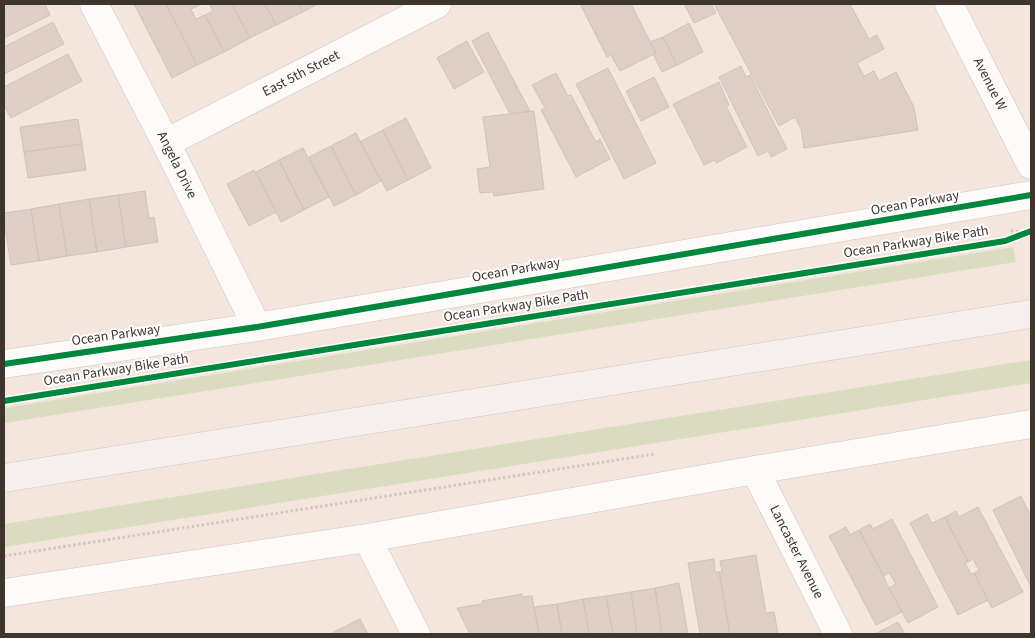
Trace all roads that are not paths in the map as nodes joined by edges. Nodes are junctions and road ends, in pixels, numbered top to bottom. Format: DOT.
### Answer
graph roads {
  1 [pos="94,4"];
  2 [pos="437,4"];
  3 [pos="949,4"];
  4 [pos="166,143"];
  5 [pos="1031,165"];
  6 [pos="1031,195"];
  7 [pos="1031,314"];
  8 [pos="257,327"];
  9 [pos="4,364"];
  10 [pos="1031,424"];
  11 [pos="755,470"];
  12 [pos="4,478"];
  13 [pos="367,538"];
  14 [pos="4,593"];
  15 [pos="416,634"];
  16 [pos="838,634"];
  1 -- 4 [label="street, Angela Drive"];
  2 -- 4 [label="street, East 5th Street"];
  3 -- 5 [label="street, Avenue W"];
  4 -- 8 [label="street, Angela Drive"];
  6 -- 8 [label="street, Ocean Parkway"];
  7 -- 12 [label="main road"];
  8 -- 9 [label="street, Ocean Parkway"];
  10 -- 11 [label="street"];
  11 -- 13 [label="street"];
  11 -- 16 [label="street, Lancaster Avenue"];
  13 -- 14 [label="street"];
  13 -- 15 [label="street"];
}
